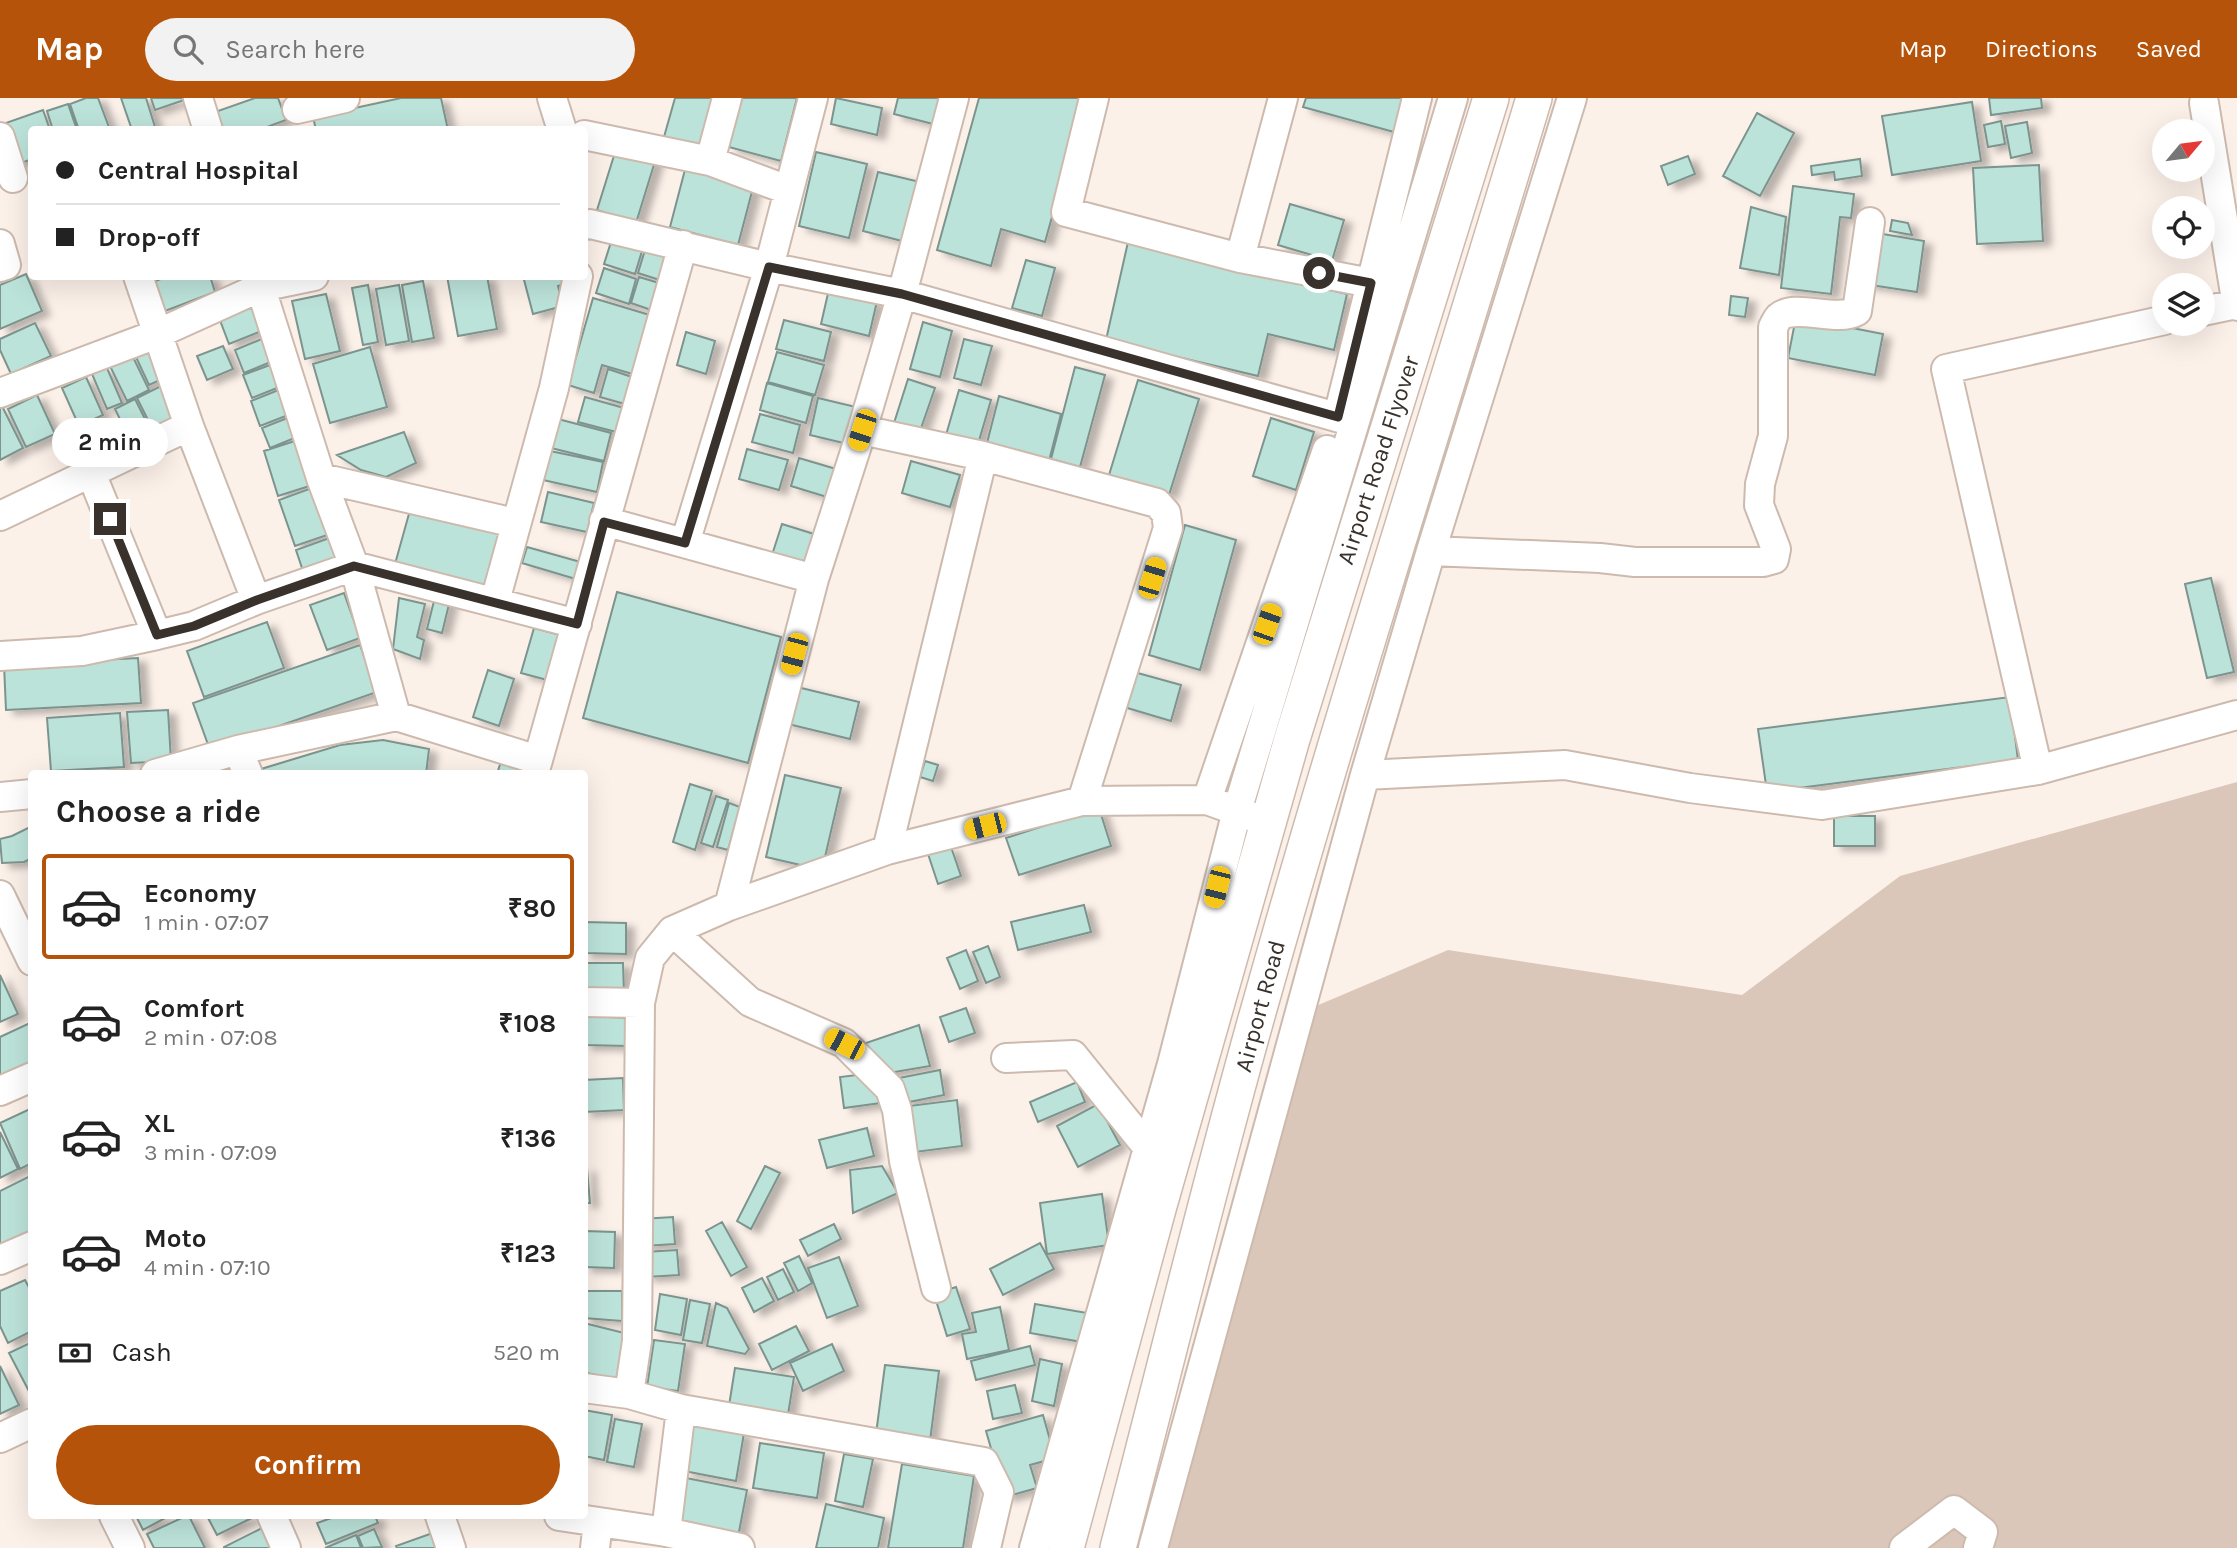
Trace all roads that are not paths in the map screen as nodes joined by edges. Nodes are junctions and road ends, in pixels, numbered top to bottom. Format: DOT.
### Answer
graph roads {
  1 [pos="198,98"];
  2 [pos="345,98"];
  3 [pos="552,98"];
  4 [pos="726,98"];
  5 [pos="813,98"];
  6 [pos="954,98"];
  7 [pos="1094,98"];
  8 [pos="1283,98"];
  9 [pos="1417,98"];
  10 [pos="1453,98"];
  11 [pos="1491,98"];
  12 [pos="1534,98"];
  13 [pos="1572,98"];
  14 [pos="2204,103"];
  15 [pos="298,112"];
  16 [pos="207,126"];
  17 [pos="561,126"];
  18 [pos="588,136"];
  19 [pos="0,137"];
  20 [pos="710,160"];
  21 [pos="15,178"];
  22 [pos="788,190"];
  23 [pos="1870,222"];
  24 [pos="588,225"];
  25 [pos="0,244"];
  26 [pos="683,245"];
  27 [pos="1240,258"];
  28 [pos="0,267"];
  29 [pos="769,267"];
  30 [pos="139,280"];
  31 [pos="277,280"];
  32 [pos="577,280"];
  33 [pos="259,282"];
  34 [pos="1382,287"];
  35 [pos="902,294"];
  36 [pos="2237,305"];
  37 [pos="2215,309"];
  38 [pos="2152,323"];
  39 [pos="157,334"];
  40 [pos="0,393"];
  41 [pos="1346,419"];
  42 [pos="189,426"];
  43 [pos="862,430"];
  44 [pos="983,456"];
  45 [pos="1435,464"];
  46 [pos="91,473"];
  47 [pos="321,478"];
  48 [pos="0,516"];
  49 [pos="604,522"];
  50 [pos="515,523"];
  51 [pos="685,543"];
  52 [pos="1431,551"];
  53 [pos="354,566"];
  54 [pos="814,579"];
  55 [pos="257,600"];
  56 [pos="495,601"];
  57 [pos="577,624"];
  58 [pos="157,635"];
  59 [pos="0,656"];
  60 [pos="2237,715"];
  61 [pos="396,716"];
  62 [pos="243,762"];
  63 [pos="536,767"];
  64 [pos="184,770"];
  65 [pos="2038,770"];
  66 [pos="1365,775"];
  67 [pos="28,794"];
  68 [pos="0,797"];
  69 [pos="1207,800"];
  70 [pos="1082,801"];
  71 [pos="1237,811"];
  72 [pos="1269,822"];
  73 [pos="887,850"];
  74 [pos="0,895"];
  75 [pos="729,906"];
  76 [pos="672,930"];
  77 [pos="28,953"];
  78 [pos="588,1002"];
  79 [pos="640,1003"];
  80 [pos="1006,1058"];
  81 [pos="28,1079"];
  82 [pos="0,1091"];
  83 [pos="1148,1148"];
  84 [pos="28,1248"];
  85 [pos="0,1260"];
  86 [pos="936,1288"];
  87 [pos="1113,1320"];
  88 [pos="588,1389"];
  89 [pos="629,1394"];
  90 [pos="681,1409"];
  91 [pos="28,1425"];
  92 [pos="0,1438"];
  93 [pos="116,1519"];
  94 [pos="273,1519"];
  95 [pos="441,1519"];
  96 [pos="565,1519"];
  97 [pos="666,1532"];
  98 [pos="596,1535"];
  99 [pos="728,1547"];
  100 [pos="130,1548"];
  101 [pos="286,1548"];
  102 [pos="451,1548"];
  103 [pos="986,1548"];
  104 [pos="1034,1548"];
  105 [pos="1066,1548"];
  106 [pos="1118,1548"];
  107 [pos="1153,1548"];
  108 [pos="1904,1548"];
  109 [pos="1978,1548"];
  1 -- 16 [label="street"];
  2 -- 15 [label="street"];
  3 -- 17 [label="street"];
  4 -- 20 [label="street"];
  5 -- 22 [label="street"];
  6 -- 35 [label="street"];
  7 -- 27 [label="street"];
  8 -- 27 [label="street"];
  9 -- 34 [label="street"];
  10 -- 34 [label="street"];
  11 -- 72 [label="main road, Airport Road Flyover"];
  12 -- 45 [label="main road, Airport Road Flyover"];
  13 -- 45 [label="street"];
  14 -- 36 [label="street"];
  18 -- 20 [label="street"];
  19 -- 21 [label="street"];
  20 -- 22 [label="street"];
  22 -- 29 [label="street"];
  23 -- 52 [label="street"];
  24 -- 26 [label="street"];
  25 -- 28 [label="street"];
  26 -- 29 [label="street"];
  26 -- 49 [label="street"];
  27 -- 34 [label="street"];
  29 -- 35 [label="street"];
  29 -- 51 [label="street"];
  30 -- 39 [label="street"];
  31 -- 33 [label="street"];
  32 -- 50 [label="street"];
  33 -- 39 [label="street"];
  33 -- 47 [label="street"];
  34 -- 41 [label="street"];
  35 -- 41 [label="street"];
  35 -- 43 [label="street"];
  36 -- 37 [label="street"];
  38 -- 65 [label="street"];
  39 -- 40 [label="street"];
  39 -- 42 [label="street"];
  41 -- 69 [label="street"];
  41 -- 71 [label="street"];
  42 -- 46 [label="street"];
  42 -- 55 [label="street"];
  43 -- 44 [label="street"];
  43 -- 54 [label="street"];
  44 -- 70 [label="street"];
  44 -- 73 [label="street"];
  45 -- 52 [label="street"];
  45 -- 106 [label="main road, Airport Road"];
  46 -- 48 [label="street"];
  46 -- 58 [label="street"];
  47 -- 50 [label="street"];
  47 -- 53 [label="street"];
  49 -- 51 [label="street"];
  49 -- 57 [label="street"];
  50 -- 56 [label="street"];
  51 -- 54 [label="street"];
  52 -- 66 [label="street"];
  53 -- 55 [label="street"];
  53 -- 56 [label="street"];
  53 -- 61 [label="street"];
  54 -- 75 [label="street"];
  55 -- 58 [label="street"];
  56 -- 57 [label="street"];
  57 -- 63 [label="street"];
  58 -- 59 [label="street"];
  60 -- 65 [label="street"];
  61 -- 62 [label="street"];
  61 -- 63 [label="street"];
  62 -- 64 [label="street"];
  65 -- 66 [label="street"];
  66 -- 107 [label="street"];
  67 -- 68 [label="street"];
  69 -- 70 [label="street"];
  69 -- 71 [label="street"];
  70 -- 73 [label="street"];
  71 -- 72 [label="street"];
  71 -- 83 [label="street"];
  72 -- 87 [label="main road, Airport Road Flyover"];
  73 -- 75 [label="street"];
  74 -- 77 [label="street"];
  75 -- 76 [label="street"];
  76 -- 79 [label="street"];
  76 -- 86 [label="street"];
  78 -- 79 [label="street"];
  79 -- 89 [label="street"];
  80 -- 83 [label="street"];
  81 -- 82 [label="street"];
  83 -- 87 [label="street"];
  84 -- 85 [label="street"];
  87 -- 104 [label="street"];
  87 -- 105 [label="main road"];
  88 -- 89 [label="street"];
  89 -- 90 [label="street"];
  90 -- 97 [label="street"];
  90 -- 103 [label="street"];
  91 -- 92 [label="street"];
  93 -- 100 [label="street"];
  94 -- 101 [label="street"];
  95 -- 102 [label="street"];
  96 -- 98 [label="street"];
  97 -- 98 [label="street"];
  97 -- 99 [label="street"];
  108 -- 109 [label="street"];
}
